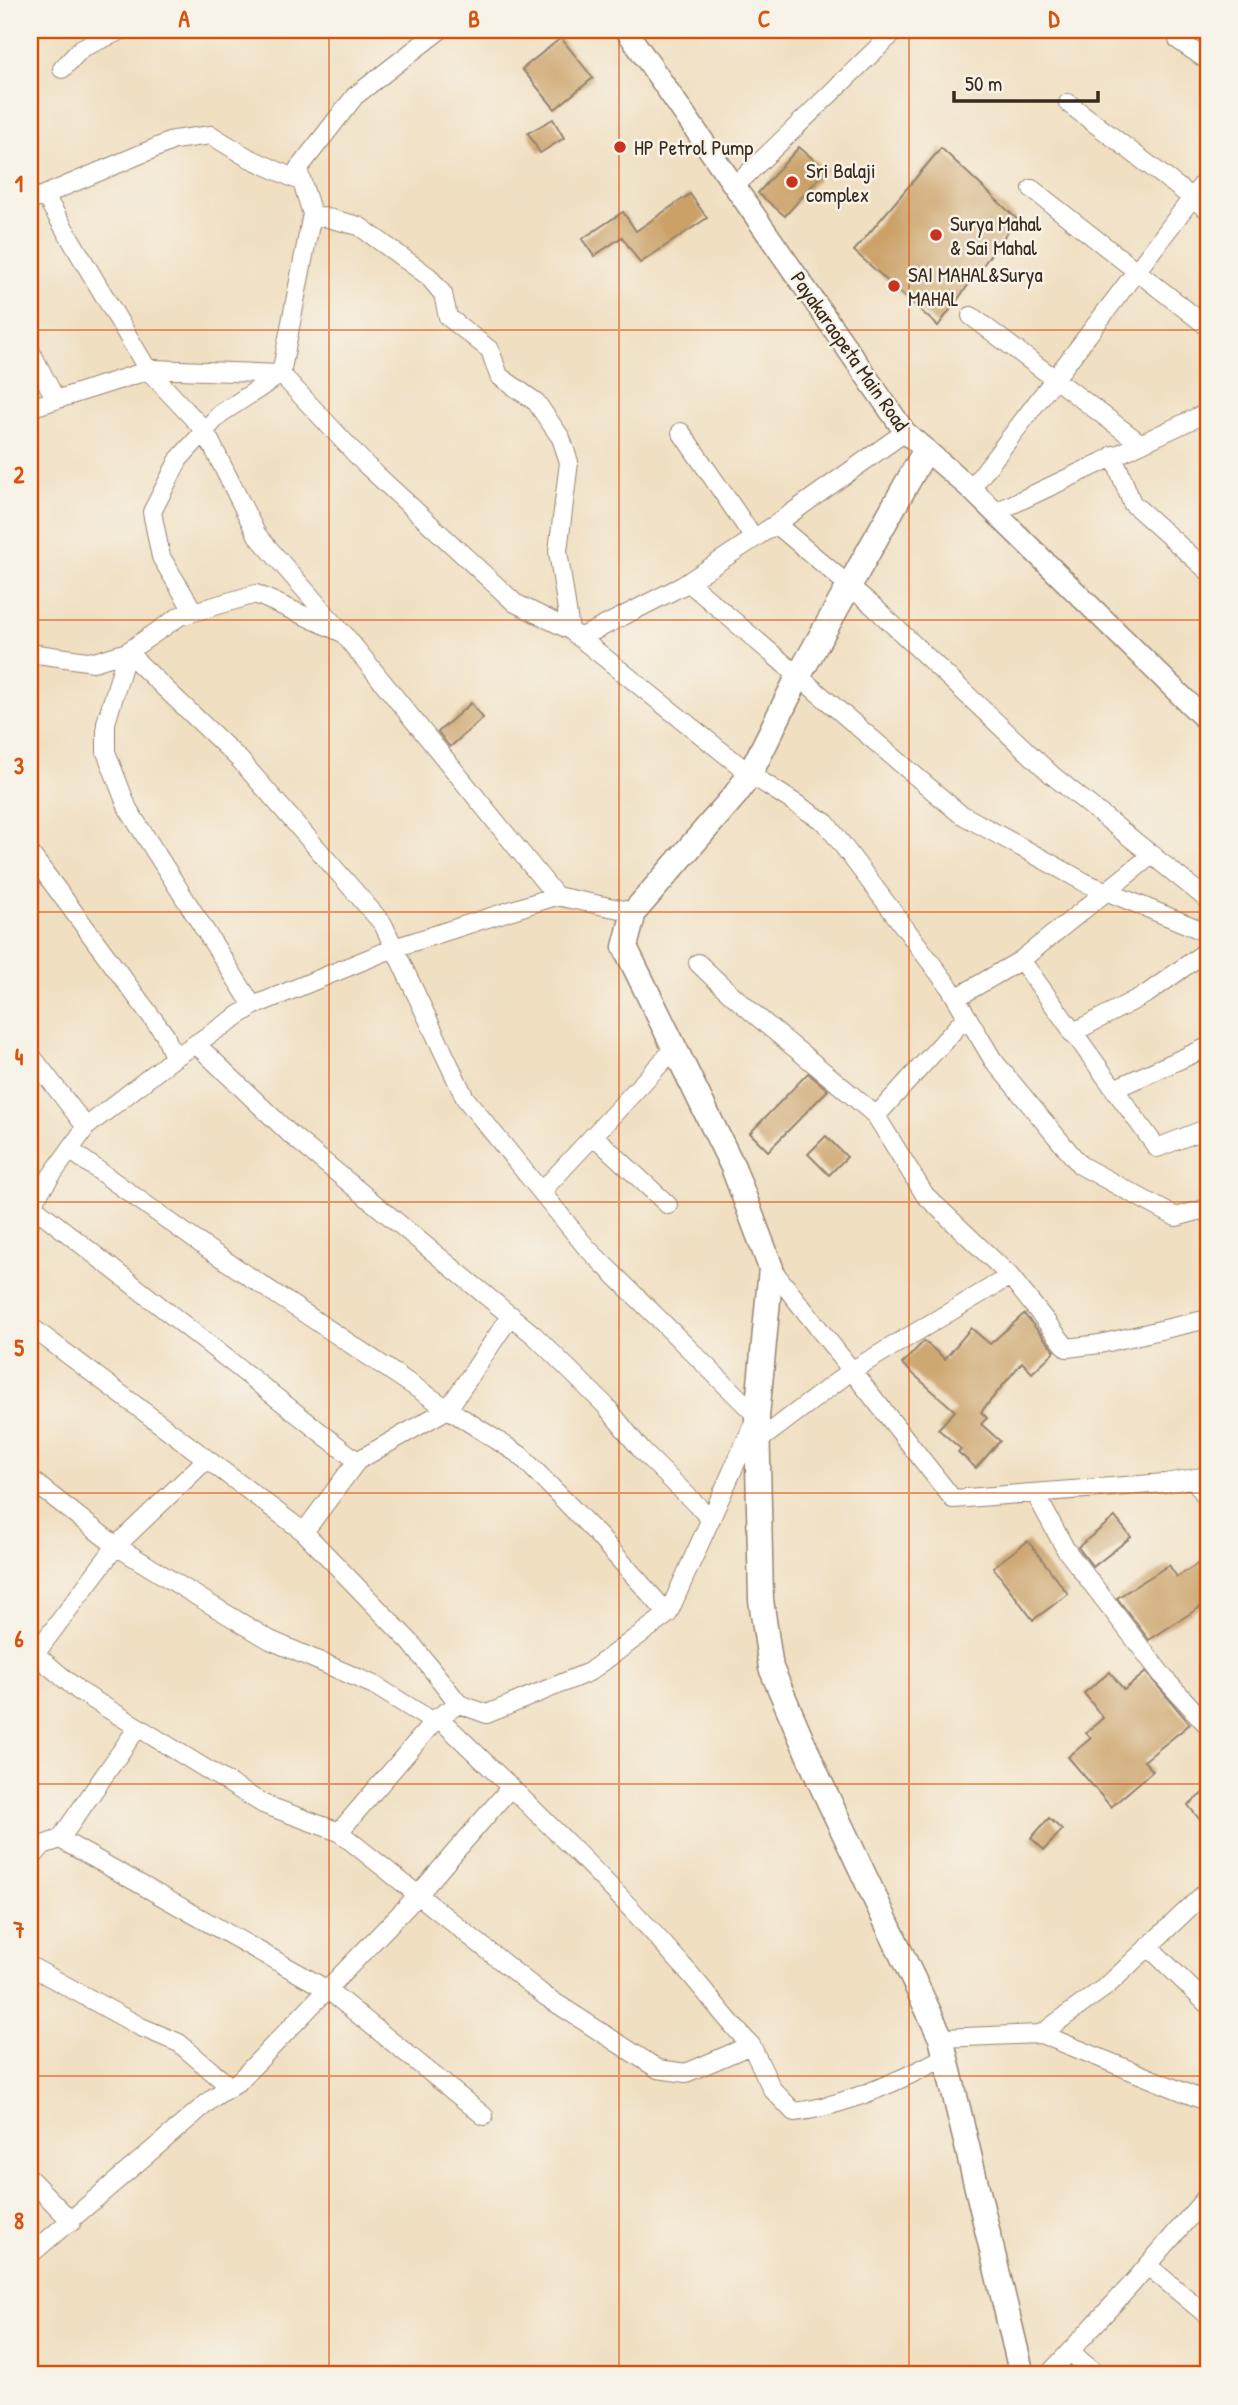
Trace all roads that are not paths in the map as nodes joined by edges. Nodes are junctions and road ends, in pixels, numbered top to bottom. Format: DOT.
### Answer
graph roads {
  1 [pos="122,30"];
  2 [pos="440,30"];
  3 [pos="626,30"];
  4 [pos="896,30"];
  5 [pos="1178,40"];
  6 [pos="1208,61"];
  7 [pos="62,69"];
  8 [pos="1068,103"];
  9 [pos="1208,177"];
  10 [pos="302,182"];
  11 [pos="736,185"];
  12 [pos="1032,190"];
  13 [pos="1193,197"];
  14 [pos="37,199"];
  15 [pos="1208,210"];
  16 [pos="312,214"];
  17 [pos="1135,271"];
  18 [pos="971,316"];
  19 [pos="1208,327"];
  20 [pos="30,350"];
  21 [pos="148,370"];
  22 [pos="281,374"];
  23 [pos="1054,377"];
  24 [pos="56,400"];
  25 [pos="30,408"];
  26 [pos="1208,412"];
  27 [pos="205,431"];
  28 [pos="681,432"];
  29 [pos="905,432"];
  30 [pos="1139,443"];
  31 [pos="925,451"];
  32 [pos="1113,456"];
  33 [pos="971,489"];
  34 [pos="994,513"];
  35 [pos="776,524"];
  36 [pos="754,538"];
  37 [pos="1208,571"];
  38 [pos="688,582"];
  39 [pos="848,586"];
  40 [pos="194,612"];
  41 [pos="343,633"];
  42 [pos="575,634"];
  43 [pos="127,652"];
  44 [pos="30,653"];
  45 [pos="798,677"];
  46 [pos="1208,722"];
  47 [pos="750,774"];
  48 [pos="30,853"];
  49 [pos="1153,854"];
  50 [pos="1107,892"];
  51 [pos="556,896"];
  52 [pos="1208,900"];
  53 [pos="634,912"];
  54 [pos="1208,933"];
  55 [pos="394,947"];
  56 [pos="1208,950"];
  57 [pos="1021,960"];
  58 [pos="698,963"];
  59 [pos="956,998"];
  60 [pos="253,1006"];
  61 [pos="967,1016"];
  62 [pos="1072,1033"];
  63 [pos="196,1044"];
  64 [pos="1208,1047"];
  65 [pos="675,1048"];
  66 [pos="174,1058"];
  67 [pos="33,1065"];
  68 [pos="1115,1089"];
  69 [pos="876,1116"];
  70 [pos="86,1127"];
  71 [pos="1208,1128"];
  72 [pos="594,1136"];
  73 [pos="70,1150"];
  74 [pos="541,1192"];
  75 [pos="668,1205"];
  76 [pos="1208,1208"];
  77 [pos="32,1214"];
  78 [pos="771,1268"];
  79 [pos="1010,1276"];
  80 [pos="511,1315"];
  81 [pos="1208,1319"];
  82 [pos="30,1326"];
  83 [pos="851,1371"];
  84 [pos="448,1409"];
  85 [pos="757,1416"];
  86 [pos="757,1442"];
  87 [pos="207,1459"];
  88 [pos="358,1461"];
  89 [pos="1201,1477"];
  90 [pos="30,1479"];
  91 [pos="1035,1493"];
  92 [pos="1208,1500"];
  93 [pos="711,1519"];
  94 [pos="304,1532"];
  95 [pos="116,1546"];
  96 [pos="668,1614"];
  97 [pos="459,1704"];
  98 [pos="435,1719"];
  99 [pos="1208,1726"];
  100 [pos="138,1727"];
  101 [pos="511,1787"];
  102 [pos="339,1832"];
  103 [pos="60,1839"];
  104 [pos="30,1860"];
  105 [pos="1208,1890"];
  106 [pos="418,1895"];
  107 [pos="1148,1946"];
  108 [pos="30,1966"];
  109 [pos="327,1990"];
  110 [pos="1208,2005"];
  111 [pos="1041,2034"];
  112 [pos="751,2045"];
  113 [pos="943,2047"];
  114 [pos="230,2087"];
  115 [pos="1208,2102"];
  116 [pos="484,2116"];
  117 [pos="30,2179"];
  118 [pos="1208,2195"];
  119 [pos="72,2222"];
  120 [pos="30,2255"];
  121 [pos="1148,2266"];
  122 [pos="1208,2316"];
  123 [pos="1070,2351"];
  124 [pos="1022,2375"];
  125 [pos="1048,2375"];
  126 [pos="1098,2375"];
  1 -- 7 [label="street"];
  2 -- 10 [label="street"];
  3 -- 11 [label="street, Payakaraopeta Main Road"];
  4 -- 11 [label="street"];
  5 -- 6 [label="street"];
  8 -- 13 [label="street"];
  9 -- 13 [label="street"];
  10 -- 14 [label="street"];
  10 -- 16 [label="street"];
  11 -- 29 [label="street, Payakaraopeta Main Road"];
  12 -- 17 [label="street"];
  13 -- 15 [label="street"];
  13 -- 17 [label="street"];
  14 -- 21 [label="street"];
  16 -- 22 [label="street"];
  16 -- 42 [label="street"];
  17 -- 19 [label="street"];
  17 -- 23 [label="street"];
  18 -- 23 [label="street"];
  20 -- 24 [label="street"];
  21 -- 22 [label="street"];
  21 -- 24 [label="street"];
  21 -- 27 [label="street"];
  22 -- 27 [label="street"];
  22 -- 42 [label="street"];
  23 -- 30 [label="street"];
  23 -- 33 [label="street"];
  24 -- 25 [label="street"];
  26 -- 30 [label="street"];
  27 -- 40 [label="street"];
  27 -- 41 [label="street"];
  28 -- 36 [label="street"];
  29 -- 31 [label="street, Payakaraopeta Main Road"];
  29 -- 35 [label="street"];
  30 -- 32 [label="street"];
  31 -- 33 [label="street, Payakaraopeta Main Road"];
  31 -- 39 [label="main road"];
  32 -- 34 [label="street"];
  32 -- 37 [label="street"];
  33 -- 34 [label="street, Payakaraopeta Main Road"];
  34 -- 46 [label="street, Payakaraopeta Main Road"];
  35 -- 36 [label="street"];
  35 -- 39 [label="street"];
  36 -- 38 [label="street"];
  38 -- 42 [label="street"];
  38 -- 45 [label="street"];
  39 -- 45 [label="main road"];
  39 -- 49 [label="street"];
  40 -- 41 [label="street"];
  40 -- 43 [label="street"];
  41 -- 51 [label="street"];
  42 -- 47 [label="street"];
  43 -- 44 [label="street"];
  43 -- 55 [label="street"];
  43 -- 60 [label="street"];
  45 -- 47 [label="main road"];
  45 -- 50 [label="street"];
  47 -- 53 [label="main road"];
  47 -- 59 [label="street"];
  48 -- 66 [label="street"];
  49 -- 50 [label="street"];
  49 -- 52 [label="street"];
  50 -- 54 [label="street"];
  50 -- 57 [label="street"];
  51 -- 53 [label="street"];
  51 -- 55 [label="street"];
  53 -- 65 [label="main road"];
  55 -- 60 [label="street"];
  55 -- 74 [label="street"];
  56 -- 62 [label="street"];
  57 -- 59 [label="street"];
  57 -- 62 [label="street"];
  58 -- 69 [label="street"];
  59 -- 61 [label="street"];
  60 -- 63 [label="street"];
  61 -- 69 [label="street"];
  61 -- 76 [label="street"];
  62 -- 68 [label="street"];
  63 -- 66 [label="street"];
  63 -- 80 [label="street"];
  64 -- 68 [label="street"];
  65 -- 72 [label="street"];
  65 -- 78 [label="main road"];
  66 -- 70 [label="street"];
  67 -- 70 [label="street"];
  68 -- 71 [label="street"];
  69 -- 79 [label="street"];
  70 -- 73 [label="street"];
  72 -- 74 [label="street"];
  72 -- 75 [label="street"];
  73 -- 77 [label="street"];
  73 -- 84 [label="street"];
  74 -- 85 [label="street"];
  77 -- 88 [label="street"];
  78 -- 83 [label="street"];
  78 -- 85 [label="main road"];
  79 -- 81 [label="street"];
  79 -- 83 [label="street"];
  80 -- 84 [label="street"];
  80 -- 93 [label="street"];
  82 -- 87 [label="street"];
  83 -- 86 [label="street"];
  83 -- 91 [label="street"];
  84 -- 88 [label="street"];
  84 -- 96 [label="street"];
  85 -- 86 [label="main road"];
  85 -- 93 [label="street"];
  86 -- 113 [label="main road"];
  87 -- 94 [label="street"];
  87 -- 95 [label="street"];
  88 -- 94 [label="street"];
  89 -- 91 [label="street"];
  89 -- 92 [label="street"];
  90 -- 95 [label="street"];
  91 -- 99 [label="street"];
  93 -- 96 [label="street"];
  94 -- 97 [label="street"];
  95 -- 98 [label="street"];
  95 -- 100 [label="street"];
  96 -- 97 [label="street"];
  97 -- 98 [label="street"];
  98 -- 101 [label="street"];
  98 -- 102 [label="street"];
  100 -- 102 [label="street"];
  100 -- 103 [label="street"];
  101 -- 106 [label="street"];
  101 -- 112 [label="street"];
  102 -- 106 [label="street"];
  103 -- 104 [label="street"];
  103 -- 109 [label="street"];
  105 -- 107 [label="street"];
  106 -- 109 [label="street"];
  106 -- 112 [label="street"];
  107 -- 110 [label="street"];
  107 -- 111 [label="street"];
  108 -- 114 [label="street"];
  109 -- 114 [label="street"];
  109 -- 116 [label="street"];
  111 -- 113 [label="street"];
  111 -- 115 [label="street"];
  112 -- 113 [label="street"];
  113 -- 124 [label="main road"];
  114 -- 119 [label="street"];
  117 -- 119 [label="street"];
  118 -- 121 [label="street"];
  119 -- 120 [label="street"];
  121 -- 122 [label="street"];
  121 -- 123 [label="street"];
  123 -- 125 [label="street"];
  123 -- 126 [label="street"];
}
